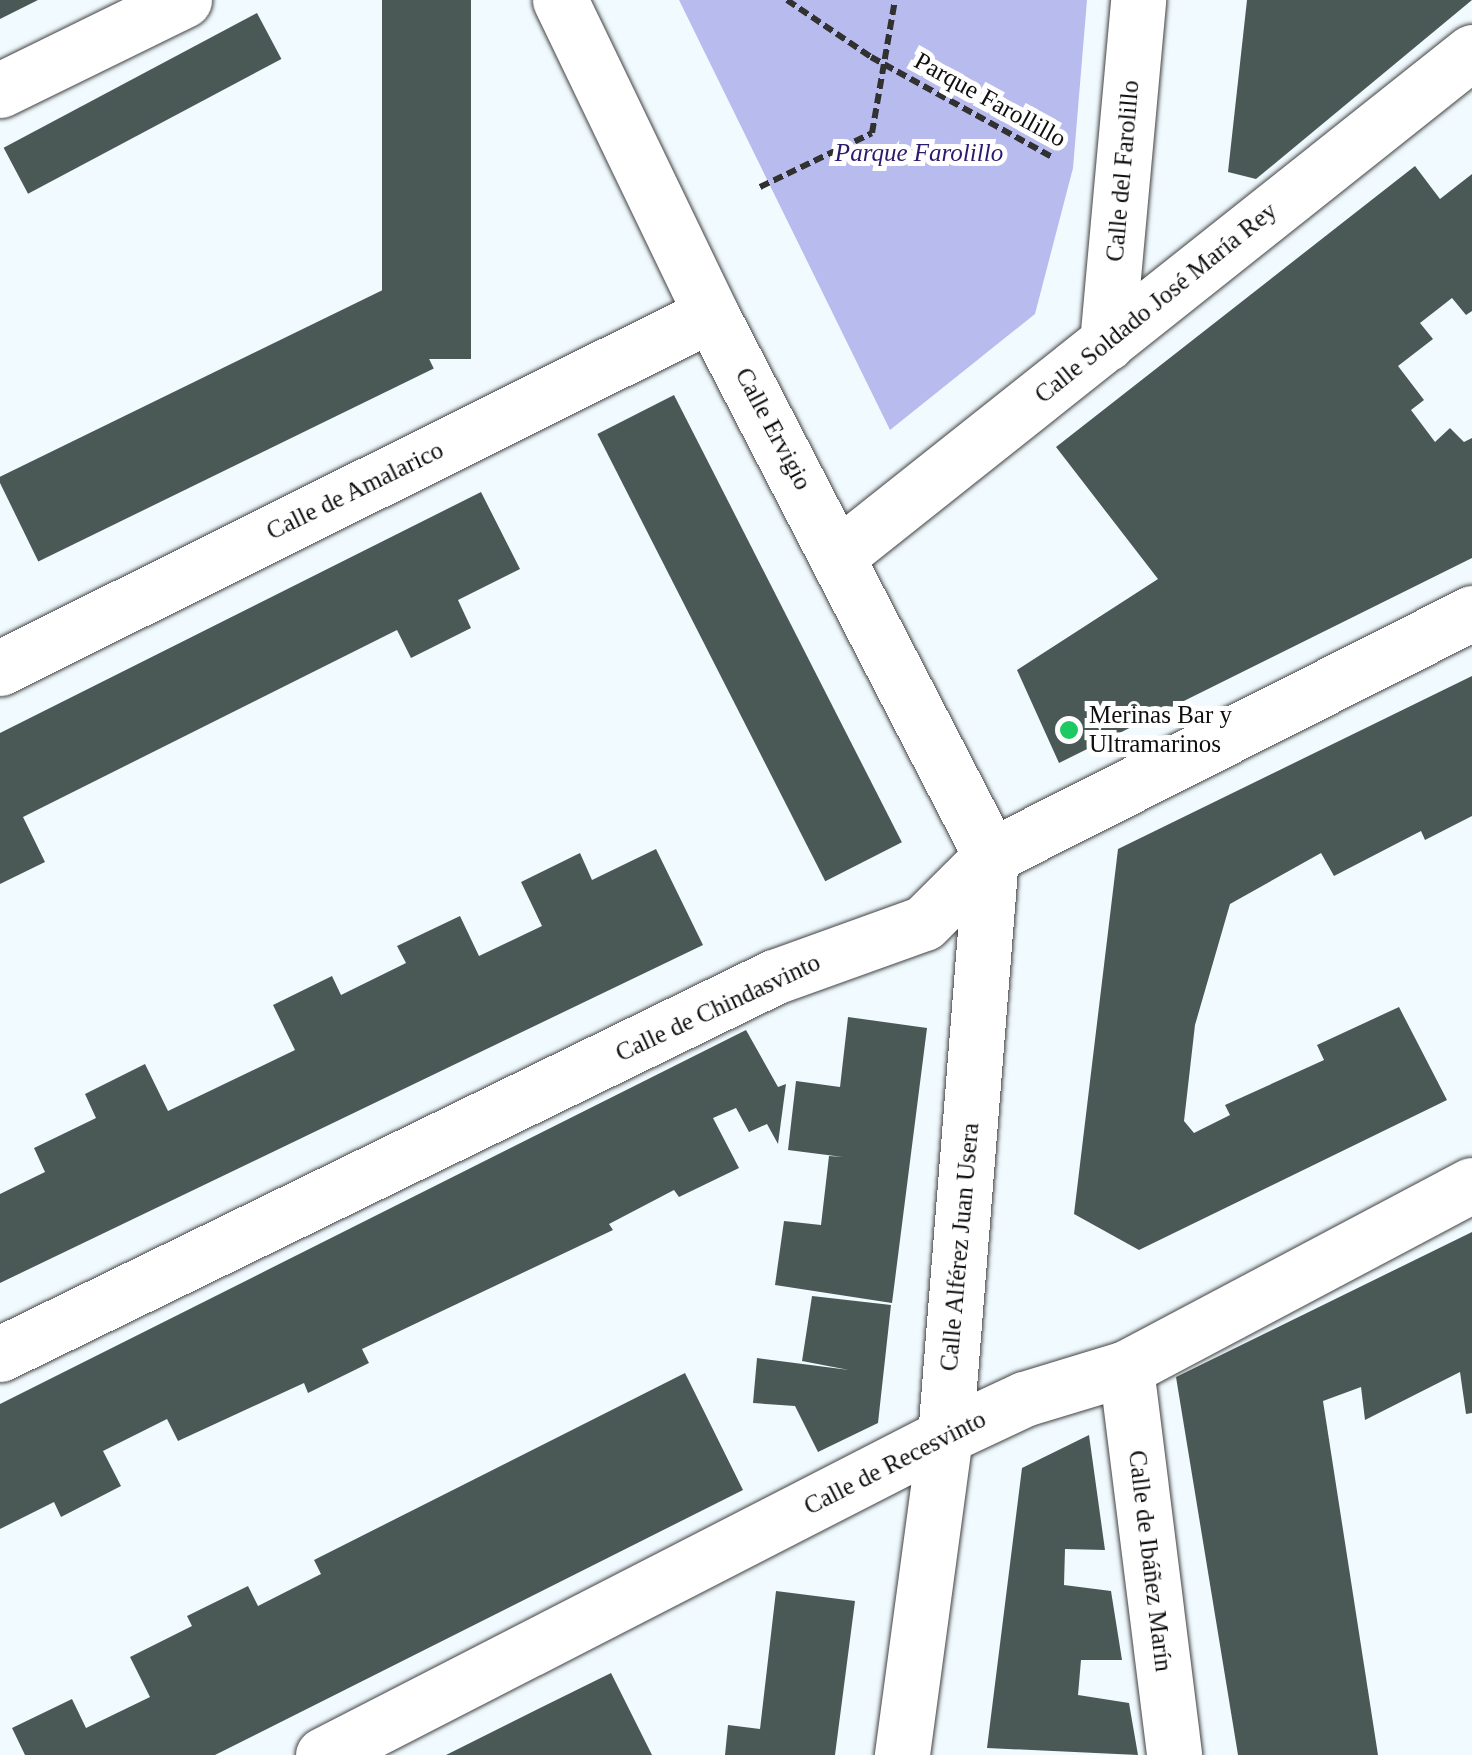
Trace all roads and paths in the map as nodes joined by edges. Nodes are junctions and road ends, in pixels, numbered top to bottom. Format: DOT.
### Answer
graph roads {
  1 [pos="184,0"];
  2 [pos="560,0"];
  3 [pos="786,0"];
  4 [pos="895,0"];
  5 [pos="1138,0"];
  6 [pos="1472,52"];
  7 [pos="888,67"];
  8 [pos="0,90"];
  9 [pos="1073,168"];
  10 [pos="760,187"];
  11 [pos="711,314"];
  12 [pos="1107,343"];
  13 [pos="840,554"];
  14 [pos="1472,613"];
  15 [pos="0,668"];
  16 [pos="991,856"];
  17 [pos="1472,1185"];
  18 [pos="0,1354"];
  19 [pos="1126,1368"];
  20 [pos="945,1436"];
  21 [pos="323,1755"];
  22 [pos="902,1755"];
  23 [pos="1174,1755"];
  1 -- 8 [label="street"];
  2 -- 11 [label="street, Calle Ervigio"];
  3 -- 7 [label="path, Parque Farollillo"];
  4 -- 7 [label="path, Parque Farollillo"];
  5 -- 12 [label="street, Calle del Farolillo"];
  6 -- 12 [label="street, Calle Soldado José María Rey"];
  7 -- 9 [label="path, Parque Farollillo"];
  7 -- 10 [label="path, Parque Farollillo"];
  11 -- 13 [label="street, Calle Ervigio"];
  11 -- 15 [label="street, Calle de Amalarico"];
  12 -- 13 [label="street, Calle Soldado José María Rey"];
  13 -- 16 [label="street, Calle Ervigio"];
  14 -- 16 [label="street, Calle de Chindasvinto"];
  16 -- 18 [label="street, Calle de Chindasvinto"];
  16 -- 20 [label="street, Calle Alférez Juan Usera"];
  17 -- 19 [label="street, Calle de Recesvinto"];
  19 -- 20 [label="street, Calle de Recesvinto"];
  19 -- 23 [label="street, Calle de Ibáñez Marín"];
  20 -- 21 [label="street, Calle de Recesvinto"];
  20 -- 22 [label="street, Calle Alférez Juan Usera"];
}
